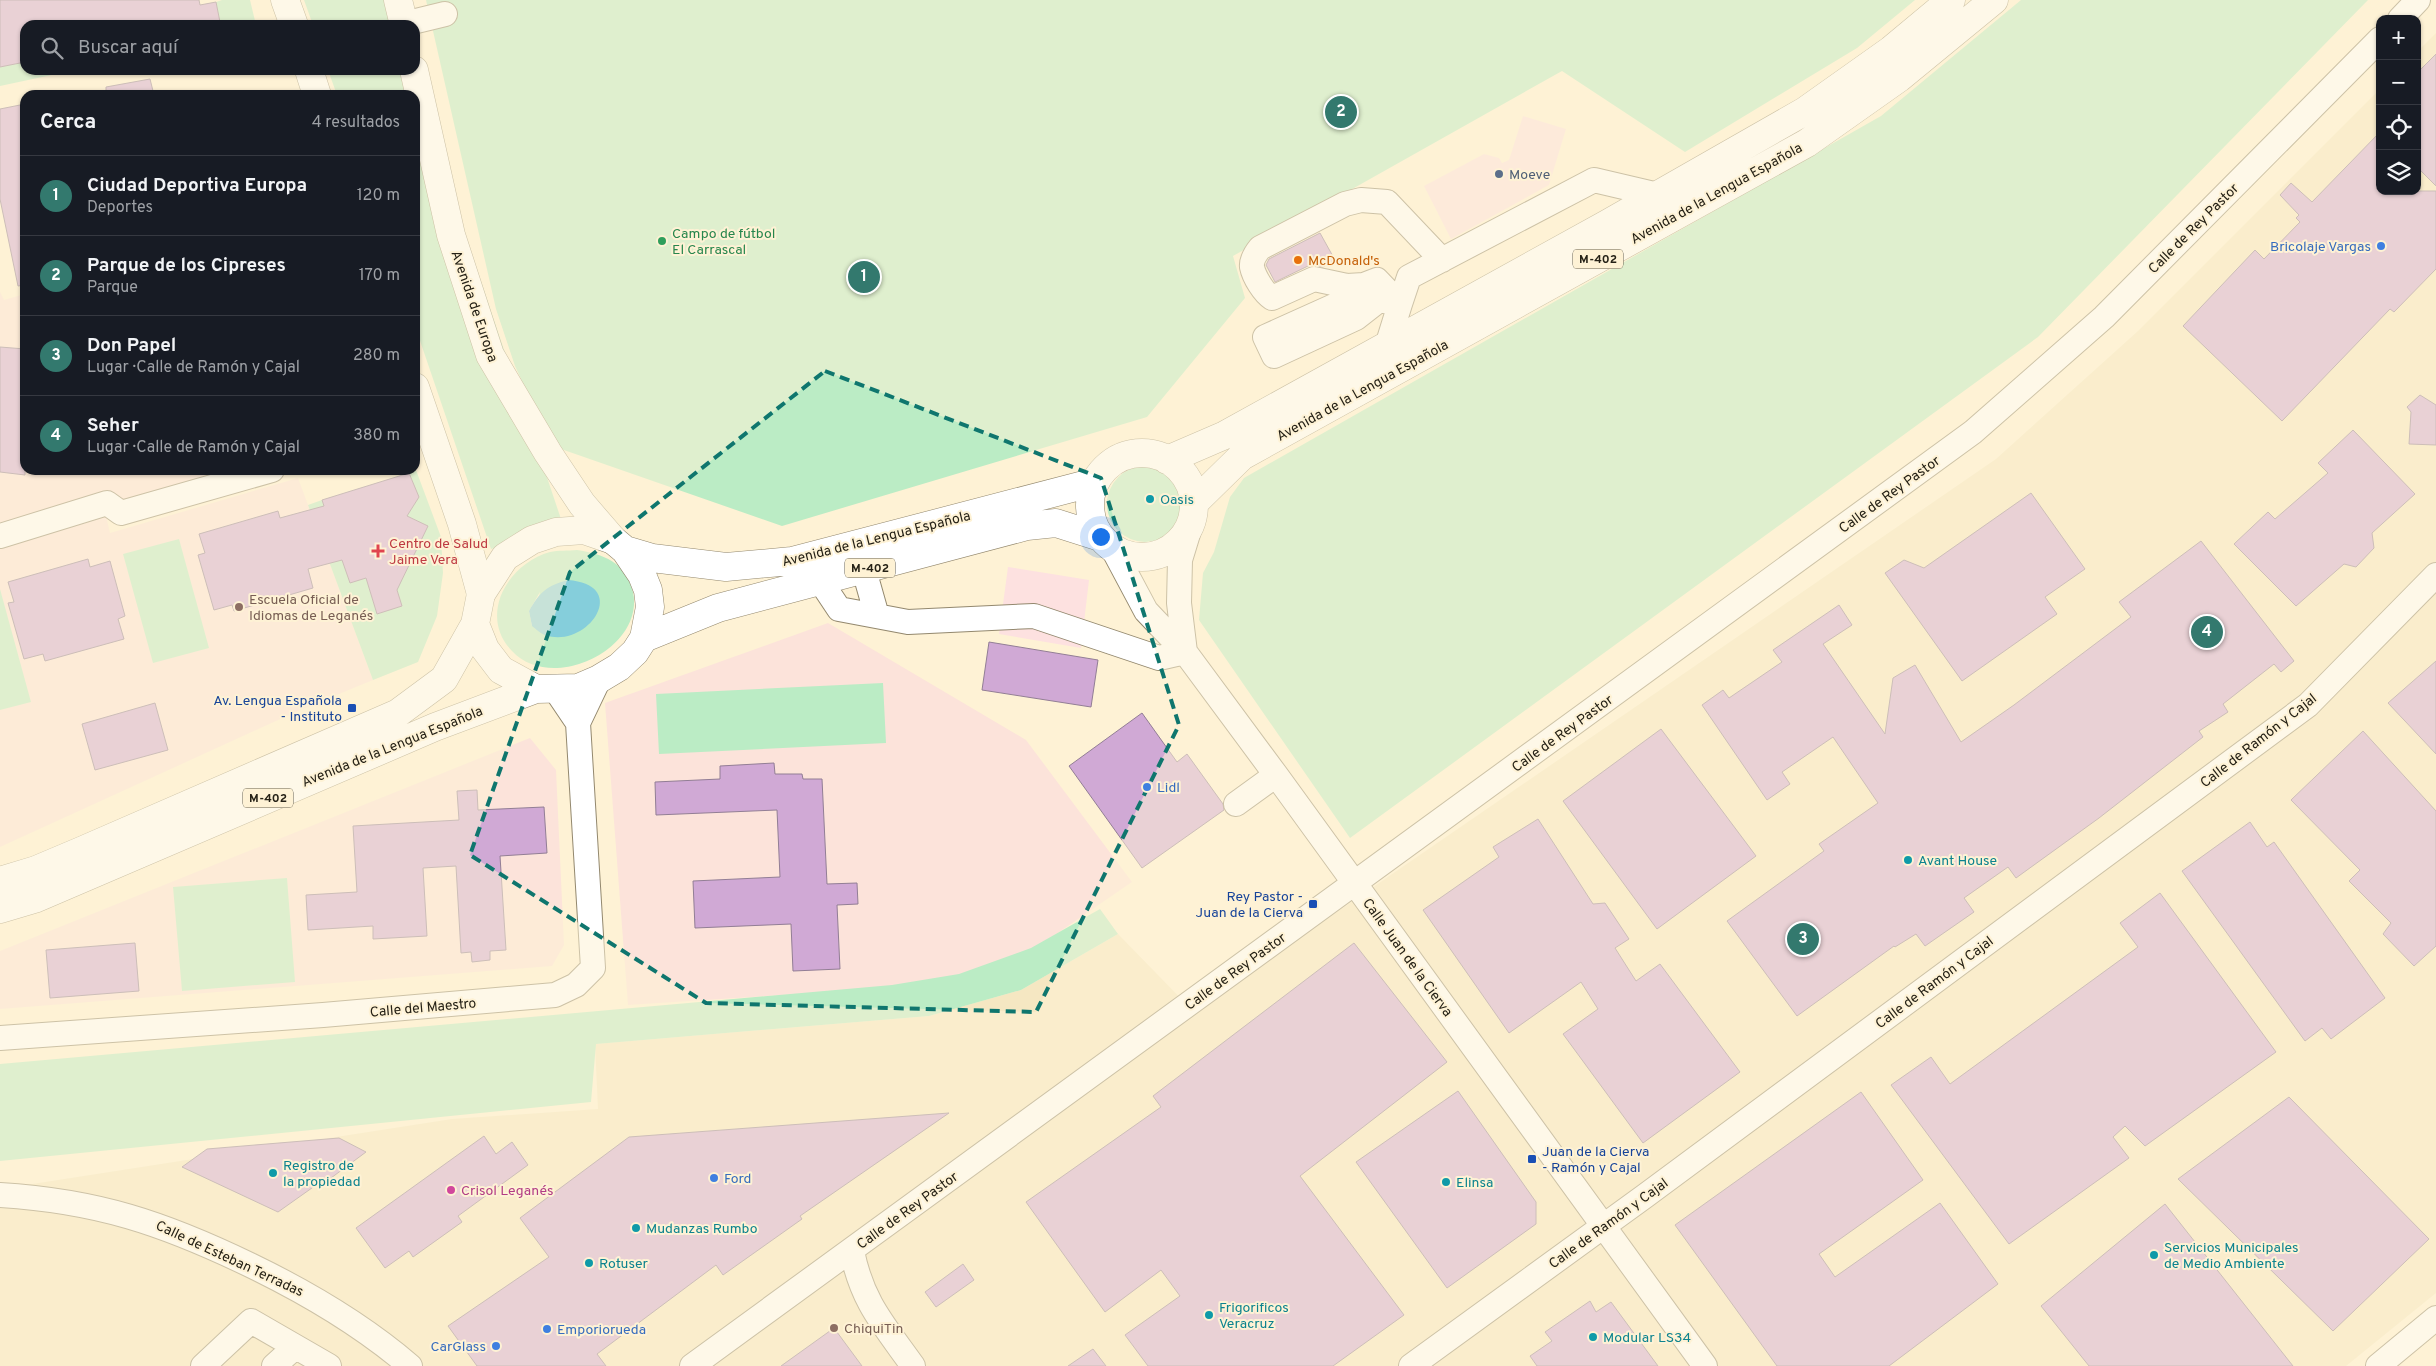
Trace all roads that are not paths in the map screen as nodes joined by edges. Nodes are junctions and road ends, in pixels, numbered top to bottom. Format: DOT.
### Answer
graph roads {
  1 [pos="285,0"];
  2 [pos="1951,0"];
  3 [pos="1994,0"];
  4 [pos="2418,0"];
  5 [pos="445,14"];
  6 [pos="2404,15"];
  7 [pos="402,16"];
  8 [pos="292,20"];
  9 [pos="2376,43"];
  10 [pos="311,75"];
  11 [pos="415,75"];
  12 [pos="315,90"];
  13 [pos="419,90"];
  14 [pos="420,96"];
  15 [pos="1658,195"];
  16 [pos="1442,260"];
  17 [pos="1389,302"];
  18 [pos="1387,346"];
  19 [pos="422,428"];
  20 [pos="1167,460"];
  21 [pos="254,475"];
  22 [pos="1095,482"];
  23 [pos="1193,513"];
  24 [pos="0,536"];
  25 [pos="1107,543"];
  26 [pos="619,545"];
  27 [pos="864,570"];
  28 [pos="2436,575"];
  29 [pos="821,582"];
  30 [pos="481,594"];
  31 [pos="877,616"];
  32 [pos="475,624"];
  33 [pos="644,638"];
  34 [pos="1185,652"];
  35 [pos="599,679"];
  36 [pos="545,689"];
  37 [pos="578,723"];
  38 [pos="1276,775"];
  39 [pos="1236,804"];
  40 [pos="0,881"];
  41 [pos="1355,883"];
  42 [pos="0,909"];
  43 [pos="0,1038"];
  44 [pos="0,1195"];
  45 [pos="1604,1226"];
  46 [pos="852,1251"];
  47 [pos="2436,1318"];
  48 [pos="295,1347"];
  49 [pos="404,1364"];
  50 [pos="203,1366"];
  51 [pos="274,1366"];
  52 [pos="328,1366"];
  53 [pos="692,1366"];
  54 [pos="913,1366"];
  55 [pos="1412,1366"];
  56 [pos="1705,1366"];
  57 [pos="2378,1366"];
  1 -- 8 [label="main road"];
  2 -- 15 [label="main road, Avenida de la Lengua Española / M-402"];
  3 -- 23 [label="main road, Avenida de la Lengua Española / M-402"];
  4 -- 6 [label="street"];
  5 -- 7 [label="street"];
  9 -- 41 [label="street, Calle de Rey Pastor"];
  10 -- 12 [label="main road"];
  11 -- 13 [label="main road, Avenida de Europa"];
  14 -- 26 [label="main road, Avenida de Europa"];
  15 -- 16 [label="street"];
  15 -- 18 [label="main road, Avenida de la Lengua Española / M-402"];
  16 -- 17 [label="street"];
  16 -- 17 [label="street"];
  17 -- 18 [label="street"];
  18 -- 20 [label="main road, Avenida de la Lengua Española / M-402"];
  19 -- 30 [label="main road"];
  20 -- 22 [label="main road"];
  20 -- 23 [label="main road"];
  21 -- 24 [label="street"];
  22 -- 25 [label="main road"];
  22 -- 26 [label="main road, Avenida de la Lengua Española / M-402"];
  23 -- 25 [label="main road, M-402"];
  23 -- 34 [label="street"];
  25 -- 27 [label="main road, Avenida de la Lengua Española / M-402"];
  25 -- 34 [label="street, Calle Juan de la Cierva"];
  26 -- 30 [label="main road, M-402"];
  26 -- 33 [label="main road, M-402"];
  27 -- 29 [label="main road, Avenida de la Lengua Española / M-402"];
  27 -- 31 [label="street"];
  28 -- 45 [label="street, Calle de Ramón y Cajal"];
  29 -- 31 [label="street"];
  29 -- 33 [label="main road, Avenida de la Lengua Española / M-402"];
  30 -- 32 [label="main road, M-402"];
  31 -- 34 [label="street"];
  32 -- 36 [label="main road"];
  32 -- 40 [label="main road, Avenida de la Lengua Española / M-402"];
  33 -- 35 [label="main road, M-402"];
  34 -- 38 [label="street, Calle Juan de la Cierva"];
  35 -- 36 [label="main road, M-402"];
  35 -- 37 [label="street, Calle del Maestro"];
  36 -- 37 [label="street"];
  36 -- 42 [label="main road, Avenida de la Lengua Española / M-402"];
  37 -- 43 [label="street, Calle del Maestro"];
  38 -- 39 [label="street"];
  38 -- 41 [label="street, Calle Juan de la Cierva"];
  41 -- 45 [label="street, Calle Juan de la Cierva"];
  41 -- 46 [label="street, Calle de Rey Pastor"];
  44 -- 49 [label="street, Calle de Esteban Terradas"];
  45 -- 55 [label="street, Calle de Ramón y Cajal"];
  45 -- 56 [label="street, Calle Juan de la Cierva"];
  46 -- 53 [label="street, Calle de Rey Pastor"];
  46 -- 54 [label="street"];
  47 -- 57 [label="street"];
  48 -- 50 [label="street"];
  48 -- 51 [label="street"];
  48 -- 52 [label="street"];
}
